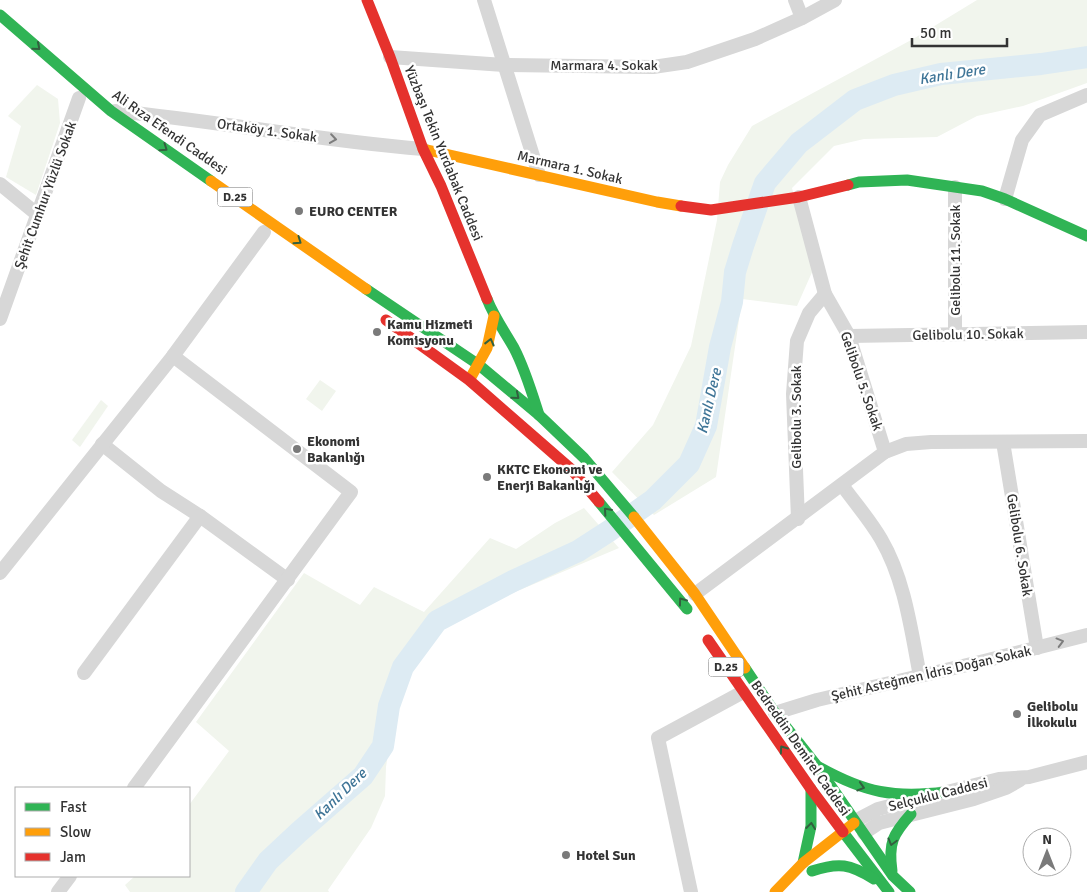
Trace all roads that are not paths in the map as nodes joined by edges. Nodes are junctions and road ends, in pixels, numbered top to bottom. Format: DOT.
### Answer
graph roads {
  1 [pos="367,0"];
  2 [pos="484,0"];
  3 [pos="795,0"];
  4 [pos="835,0"];
  5 [pos="0,15"];
  6 [pos="802,18"];
  7 [pos="390,57"];
  8 [pos="504,65"];
  9 [pos="75,95"];
  10 [pos="1087,95"];
  11 [pos="111,111"];
  12 [pos="423,149"];
  13 [pos="538,175"];
  14 [pos="0,184"];
  15 [pos="955,187"];
  16 [pos="799,197"];
  17 [pos="1005,199"];
  18 [pos="38,215"];
  19 [pos="267,234"];
  20 [pos="1087,236"];
  21 [pos="825,294"];
  22 [pos="375,312"];
  23 [pos="494,316"];
  24 [pos="0,319"];
  25 [pos="1087,332"];
  26 [pos="955,333"];
  27 [pos="849,336"];
  28 [pos="172,356"];
  29 [pos="479,365"];
  30 [pos="469,380"];
  31 [pos="539,415"];
  32 [pos="1003,442"];
  33 [pos="1087,442"];
  34 [pos="102,444"];
  35 [pos="886,452"];
  36 [pos="842,485"];
  37 [pos="200,516"];
  38 [pos="798,519"];
  39 [pos="0,574"];
  40 [pos="288,580"];
  41 [pos="695,594"];
  42 [pos="1087,635"];
  43 [pos="1037,648"];
  44 [pos="84,674"];
  45 [pos="920,676"];
  46 [pos="743,692"];
  47 [pos="775,713"];
  48 [pos="1087,762"];
  49 [pos="816,766"];
  50 [pos="1023,779"];
  51 [pos="135,787"];
  52 [pos="811,789"];
  53 [pos="946,792"];
  54 [pos="911,814"];
  55 [pos="855,822"];
  56 [pos="842,831"];
  57 [pos="864,833"];
  58 [pos="843,849"];
  59 [pos="802,863"];
  60 [pos="893,876"];
  61 [pos="69,877"];
  62 [pos="881,883"];
  63 [pos="58,892"];
  64 [pos="692,892"];
  65 [pos="775,892"];
  66 [pos="889,892"];
  67 [pos="910,892"];
  1 -- 7 [label="main road, Yüzbaşı Tekin Yurdabak Caddesi"];
  2 -- 8 [label="street"];
  3 -- 6 [label="street"];
  4 -- 6 [label="street, Marmara 4. Sokak"];
  5 -- 11 [label="main road, Ali Rıza Efendi Caddesi / D.25, one-way"];
  6 -- 8 [label="street, Marmara 4. Sokak"];
  7 -- 8 [label="street, Marmara 4. Sokak"];
  7 -- 12 [label="main road, Yüzbaşı Tekin Yurdabak Caddesi"];
  8 -- 13 [label="street"];
  9 -- 18 [label="street, Şehit Cumhur Yüzlü Sokak"];
  9 -- 19 [label="main road, Ali Rıza Efendi Caddesi / D.25"];
  10 -- 17 [label="street"];
  11 -- 12 [label="street, Ortaköy 1. Sokak, one-way"];
  11 -- 29 [label="main road, Ali Rıza Efendi Caddesi / D.25, one-way"];
  12 -- 13 [label="main road, Marmara 1. Sokak"];
  12 -- 23 [label="main road, Yüzbaşı Tekin Yurdabak Caddesi"];
  13 -- 16 [label="main road, Marmara 1. Sokak"];
  14 -- 18 [label="street"];
  15 -- 16 [label="main road, Marmara 1. Sokak"];
  15 -- 17 [label="main road, Marmara 1. Sokak"];
  15 -- 26 [label="street, Gelibolu 11. Sokak"];
  16 -- 21 [label="street, Gelibolu 5. Sokak"];
  17 -- 20 [label="main road, Marmara 1. Sokak"];
  18 -- 24 [label="street, Şehit Cumhur Yüzlü Sokak"];
  19 -- 28 [label="street"];
  21 -- 27 [label="street, Gelibolu 5. Sokak"];
  21 -- 38 [label="street, Gelibolu 3. Sokak"];
  22 -- 30 [label="main road, D.25"];
  29 -- 23 [label="main road, one-way"];
  23 -- 31 [label="main road, Yüzbaşı Tekin Yurdabak Caddesi"];
  25 -- 26 [label="street, Gelibolu 10. Sokak"];
  26 -- 27 [label="street, Gelibolu 10. Sokak"];
  27 -- 35 [label="street, Gelibolu 5. Sokak"];
  28 -- 34 [label="street"];
  28 -- 40 [label="street"];
  29 -- 30 [label="main road"];
  29 -- 31 [label="main road, Bedreddin Demirel Caddesi / D.25, one-way"];
  46 -- 30 [label="main road, Bedreddin Demirel Caddesi / D.25, one-way"];
  31 -- 41 [label="main road, Bedreddin Demirel Caddesi / D.25"];
  32 -- 33 [label="street"];
  32 -- 35 [label="street"];
  32 -- 43 [label="street, Gelibolu 6. Sokak"];
  34 -- 37 [label="street"];
  34 -- 39 [label="street"];
  35 -- 36 [label="street"];
  36 -- 38 [label="street"];
  36 -- 45 [label="street"];
  37 -- 40 [label="street"];
  37 -- 44 [label="street"];
  38 -- 41 [label="street"];
  40 -- 51 [label="street"];
  41 -- 47 [label="main road, Bedreddin Demirel Caddesi / D.25"];
  43 -- 42 [label="street, Şehit Asteğmen İdris Doğan Sokak, one-way"];
  43 -- 45 [label="street, Şehit Asteğmen İdris Doğan Sokak"];
  45 -- 47 [label="street, Şehit Asteğmen İdris Doğan Sokak"];
  52 -- 46 [label="main road, Bedreddin Demirel Caddesi / D.25, one-way"];
  46 -- 64 [label="street"];
  47 -- 49 [label="main road, Bedreddin Demirel Caddesi / D.25"];
  48 -- 50 [label="street, Selçuklu Caddesi"];
  49 -- 53 [label="main road, one-way"];
  49 -- 55 [label="main road, Bedreddin Demirel Caddesi / D.25"];
  50 -- 53 [label="street, Selçuklu Caddesi"];
  50 -- 54 [label="street, Selçuklu Caddesi"];
  52 -- 56 [label="main road, Bedreddin Demirel Caddesi / D.25"];
  59 -- 52 [label="main road, one-way"];
  53 -- 55 [label="street, Selçuklu Caddesi"];
  54 -- 57 [label="street, Selçuklu Caddesi"];
  54 -- 60 [label="main road, one-way"];
  55 -- 56 [label="main road"];
  55 -- 57 [label="main road, Bedreddin Demirel Caddesi"];
  56 -- 58 [label="main road, Bedreddin Demirel Caddesi / D.25"];
  56 -- 59 [label="main road"];
  57 -- 58 [label="main road"];
  57 -- 60 [label="main road, Bedreddin Demirel Caddesi"];
  58 -- 62 [label="main road, D.25"];
  58 -- 62 [label="main road"];
  59 -- 65 [label="main road"];
  60 -- 67 [label="main road, Bedreddin Demirel Caddesi"];
  61 -- 63 [label="street"];
  62 -- 66 [label="main road, D.25"];
}
